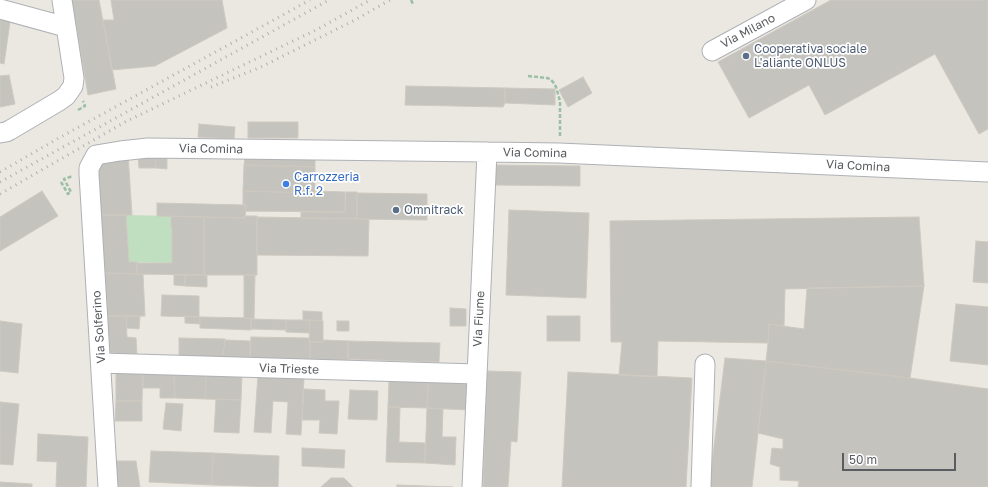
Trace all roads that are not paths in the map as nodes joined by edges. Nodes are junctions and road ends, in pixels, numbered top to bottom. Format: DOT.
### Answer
graph roads {
  1 [pos="62,0"];
  2 [pos="806,0"];
  3 [pos="0,9"];
  4 [pos="66,27"];
  5 [pos="712,50"];
  6 [pos="0,133"];
  7 [pos="487,152"];
  8 [pos="89,168"];
  9 [pos="988,172"];
  10 [pos="101,363"];
  11 [pos="705,364"];
  12 [pos="477,374"];
  13 [pos="108,487"];
  14 [pos="472,487"];
  15 [pos="701,487"];
  1 -- 4 [label="street"];
  2 -- 5 [label="street, Via Milano"];
  3 -- 4 [label="street"];
  4 -- 6 [label="street"];
  7 -- 8 [label="street, Via Comina"];
  7 -- 9 [label="street, Via Comina"];
  7 -- 12 [label="street, Via Fiume"];
  8 -- 10 [label="street, Via Solferino"];
  10 -- 12 [label="street, Via Trieste"];
  10 -- 13 [label="street, Via Solferino"];
  11 -- 15 [label="street"];
  12 -- 14 [label="street, Via Fiume"];
}
